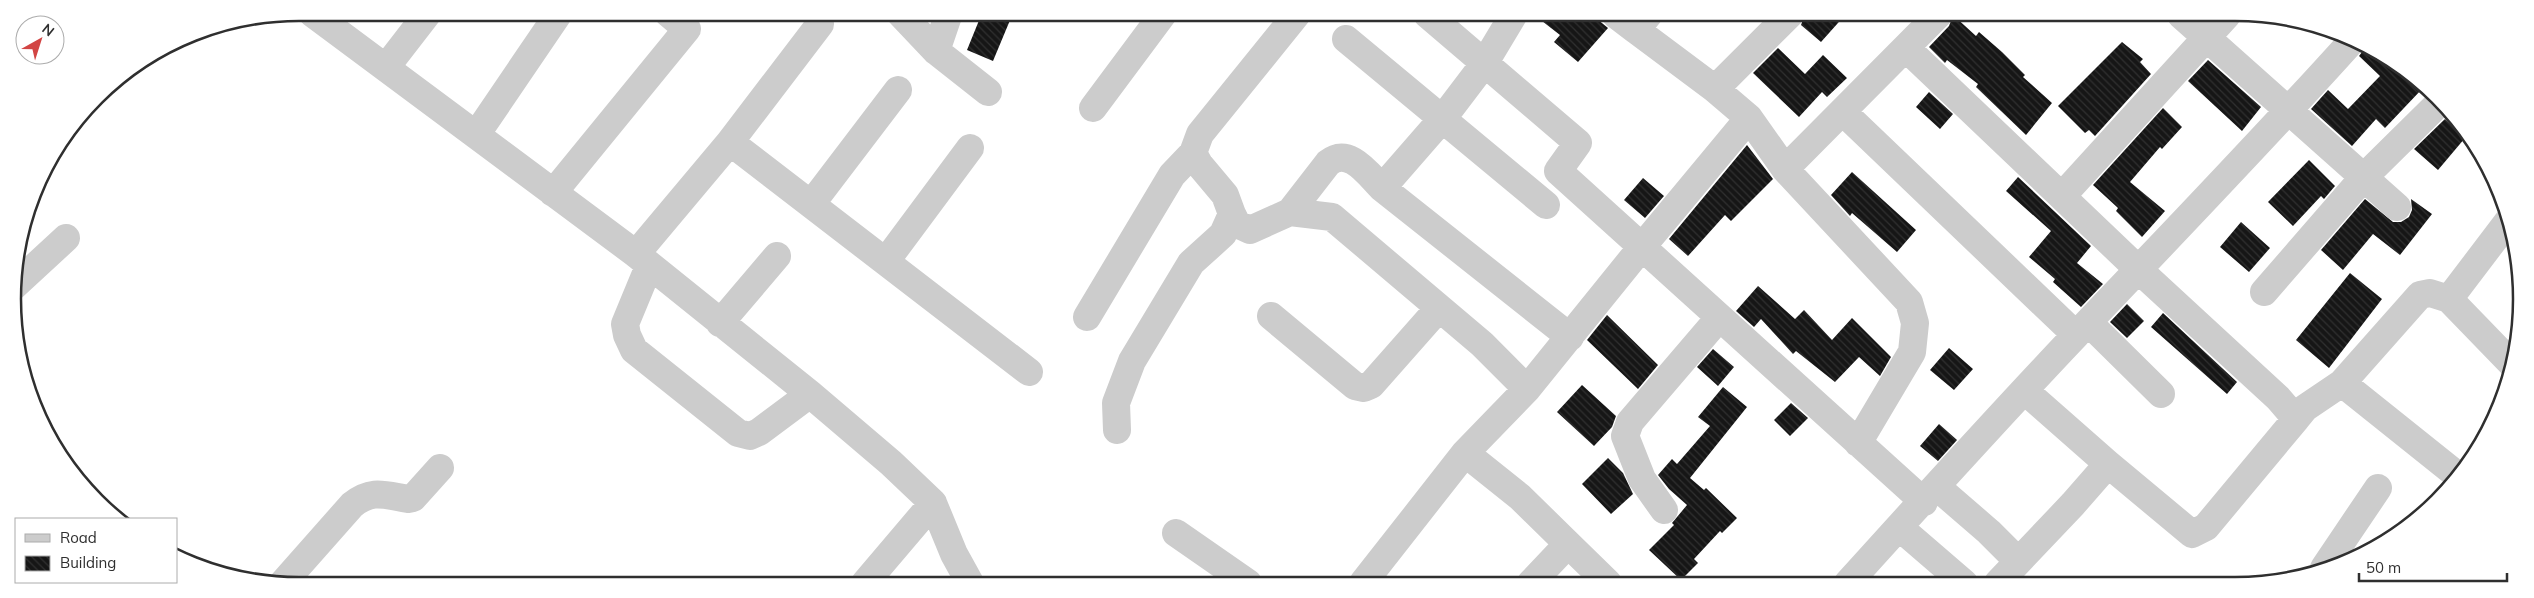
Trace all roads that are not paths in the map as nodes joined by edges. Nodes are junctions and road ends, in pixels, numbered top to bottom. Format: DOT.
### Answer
graph roads {
  1 [pos="324,21"];
  2 [pos="422,21"];
  3 [pos="554,21"];
  4 [pos="677,21"];
  5 [pos="908,21"];
  6 [pos="946,21"];
  7 [pos="1158,21"];
  8 [pos="1291,21"];
  9 [pos="1435,21"];
  10 [pos="1510,21"];
  11 [pos="1634,21"];
  12 [pos="1783,21"];
  13 [pos="1932,21"];
  14 [pos="2187,21"];
  15 [pos="2222,21"];
  16 [pos="820,24"];
  17 [pos="1346,39"];
  18 [pos="2206,39"];
  19 [pos="2348,45"];
  20 [pos="1906,48"];
  21 [pos="936,51"];
  22 [pos="1484,64"];
  23 [pos="386,66"];
  24 [pos="1715,88"];
  25 [pos="898,90"];
  26 [pos="988,92"];
  27 [pos="2435,107"];
  28 [pos="1093,108"];
  29 [pos="1843,112"];
  30 [pos="2288,112"];
  31 [pos="1443,118"];
  32 [pos="1749,118"];
  33 [pos="476,135"];
  34 [pos="730,142"];
  35 [pos="970,148"];
  36 [pos="1193,153"];
  37 [pos="1785,169"];
  38 [pos="2363,178"];
  39 [pos="1382,188"];
  40 [pos="553,193"];
  41 [pos="2062,196"];
  42 [pos="812,203"];
  43 [pos="1546,205"];
  44 [pos="2397,207"];
  45 [pos="1290,212"];
  46 [pos="1232,214"];
  47 [pos="2503,228"];
  48 [pos="66,238"];
  49 [pos="1641,248"];
  50 [pos="777,256"];
  51 [pos="643,260"];
  52 [pos="886,261"];
  53 [pos="2140,271"];
  54 [pos="22,278"];
  55 [pos="2264,292"];
  56 [pos="2449,299"];
  57 [pos="1439,308"];
  58 [pos="1087,316"];
  59 [pos="1271,316"];
  60 [pos="1719,318"];
  61 [pos="720,323"];
  62 [pos="2082,329"];
  63 [pos="1570,337"];
  64 [pos="2506,358"];
  65 [pos="1028,372"];
  66 [pos="2342,383"];
  67 [pos="1527,389"];
  68 [pos="2025,391"];
  69 [pos="810,394"];
  70 [pos="2161,394"];
  71 [pos="2296,419"];
  72 [pos="1117,430"];
  73 [pos="1858,443"];
  74 [pos="1465,453"];
  75 [pos="2108,464"];
  76 [pos="440,468"];
  77 [pos="2452,471"];
  78 [pos="2378,488"];
  79 [pos="1930,494"];
  80 [pos="933,503"];
  81 [pos="1664,510"];
  82 [pos="1899,527"];
  83 [pos="1176,533"];
  84 [pos="1568,544"];
  85 [pos="2329,560"];
  86 [pos="2018,561"];
  87 [pos="289,576"];
  88 [pos="870,577"];
  89 [pos="967,577"];
  90 [pos="1239,577"];
  91 [pos="1368,577"];
  92 [pos="1537,577"];
  93 [pos="1602,577"];
  94 [pos="1853,577"];
  95 [pos="1957,577"];
  96 [pos="2003,577"];
  1 -- 23 [label="street"];
  2 -- 23 [label="street"];
  3 -- 33 [label="street"];
  4 -- 40 [label="street"];
  5 -- 21 [label="street"];
  6 -- 21 [label="street"];
  7 -- 28 [label="street"];
  8 -- 36 [label="street"];
  9 -- 22 [label="street"];
  10 -- 22 [label="street"];
  11 -- 24 [label="street"];
  12 -- 24 [label="street"];
  13 -- 20 [label="street"];
  14 -- 18 [label="street"];
  15 -- 18 [label="street"];
  16 -- 34 [label="street"];
  17 -- 31 [label="street"];
  18 -- 30 [label="street"];
  18 -- 41 [label="street"];
  19 -- 30 [label="street"];
  20 -- 29 [label="street"];
  20 -- 41 [label="street"];
  21 -- 26 [label="street"];
  22 -- 31 [label="street"];
  22 -- 49 [label="street"];
  23 -- 33 [label="street"];
  24 -- 32 [label="street"];
  25 -- 42 [label="street"];
  27 -- 38 [label="street"];
  29 -- 37 [label="street"];
  29 -- 62 [label="street"];
  30 -- 38 [label="street"];
  30 -- 53 [label="street"];
  31 -- 39 [label="street"];
  31 -- 43 [label="street"];
  32 -- 37 [label="street"];
  32 -- 49 [label="street"];
  33 -- 40 [label="street"];
  34 -- 42 [label="street"];
  34 -- 51 [label="street"];
  35 -- 52 [label="street"];
  36 -- 46 [label="street"];
  36 -- 58 [label="street"];
  37 -- 73 [label="street"];
  38 -- 44 [label="street"];
  38 -- 55 [label="street"];
  39 -- 45 [label="street"];
  39 -- 63 [label="street"];
  40 -- 51 [label="street"];
  41 -- 53 [label="street"];
  42 -- 52 [label="street"];
  45 -- 46 [label="street"];
  45 -- 57 [label="street"];
  46 -- 72 [label="street"];
  47 -- 56 [label="street"];
  48 -- 54 [label="street"];
  49 -- 60 [label="street"];
  49 -- 63 [label="street"];
  50 -- 61 [label="street"];
  51 -- 61 [label="street"];
  51 -- 69 [label="street"];
  52 -- 65 [label="street"];
  53 -- 62 [label="street"];
  53 -- 71 [label="street"];
  56 -- 64 [label="street"];
  56 -- 66 [label="street"];
  57 -- 59 [label="street"];
  57 -- 67 [label="street"];
  60 -- 73 [label="street"];
  60 -- 81 [label="street"];
  61 -- 69 [label="street"];
  62 -- 68 [label="street"];
  62 -- 70 [label="street"];
  63 -- 67 [label="street"];
  66 -- 71 [label="street"];
  66 -- 77 [label="street"];
  67 -- 74 [label="street"];
  68 -- 75 [label="street"];
  68 -- 79 [label="street"];
  69 -- 80 [label="street"];
  71 -- 75 [label="street"];
  73 -- 79 [label="street"];
  74 -- 84 [label="street"];
  74 -- 91 [label="street"];
  75 -- 86 [label="street"];
  76 -- 87 [label="street"];
  78 -- 85 [label="street"];
  79 -- 82 [label="street"];
  79 -- 86 [label="street"];
  80 -- 88 [label="street"];
  80 -- 89 [label="street"];
  82 -- 94 [label="street"];
  82 -- 95 [label="street"];
  83 -- 90 [label="street"];
  84 -- 92 [label="street"];
  84 -- 93 [label="street"];
  86 -- 96 [label="street"];
}
